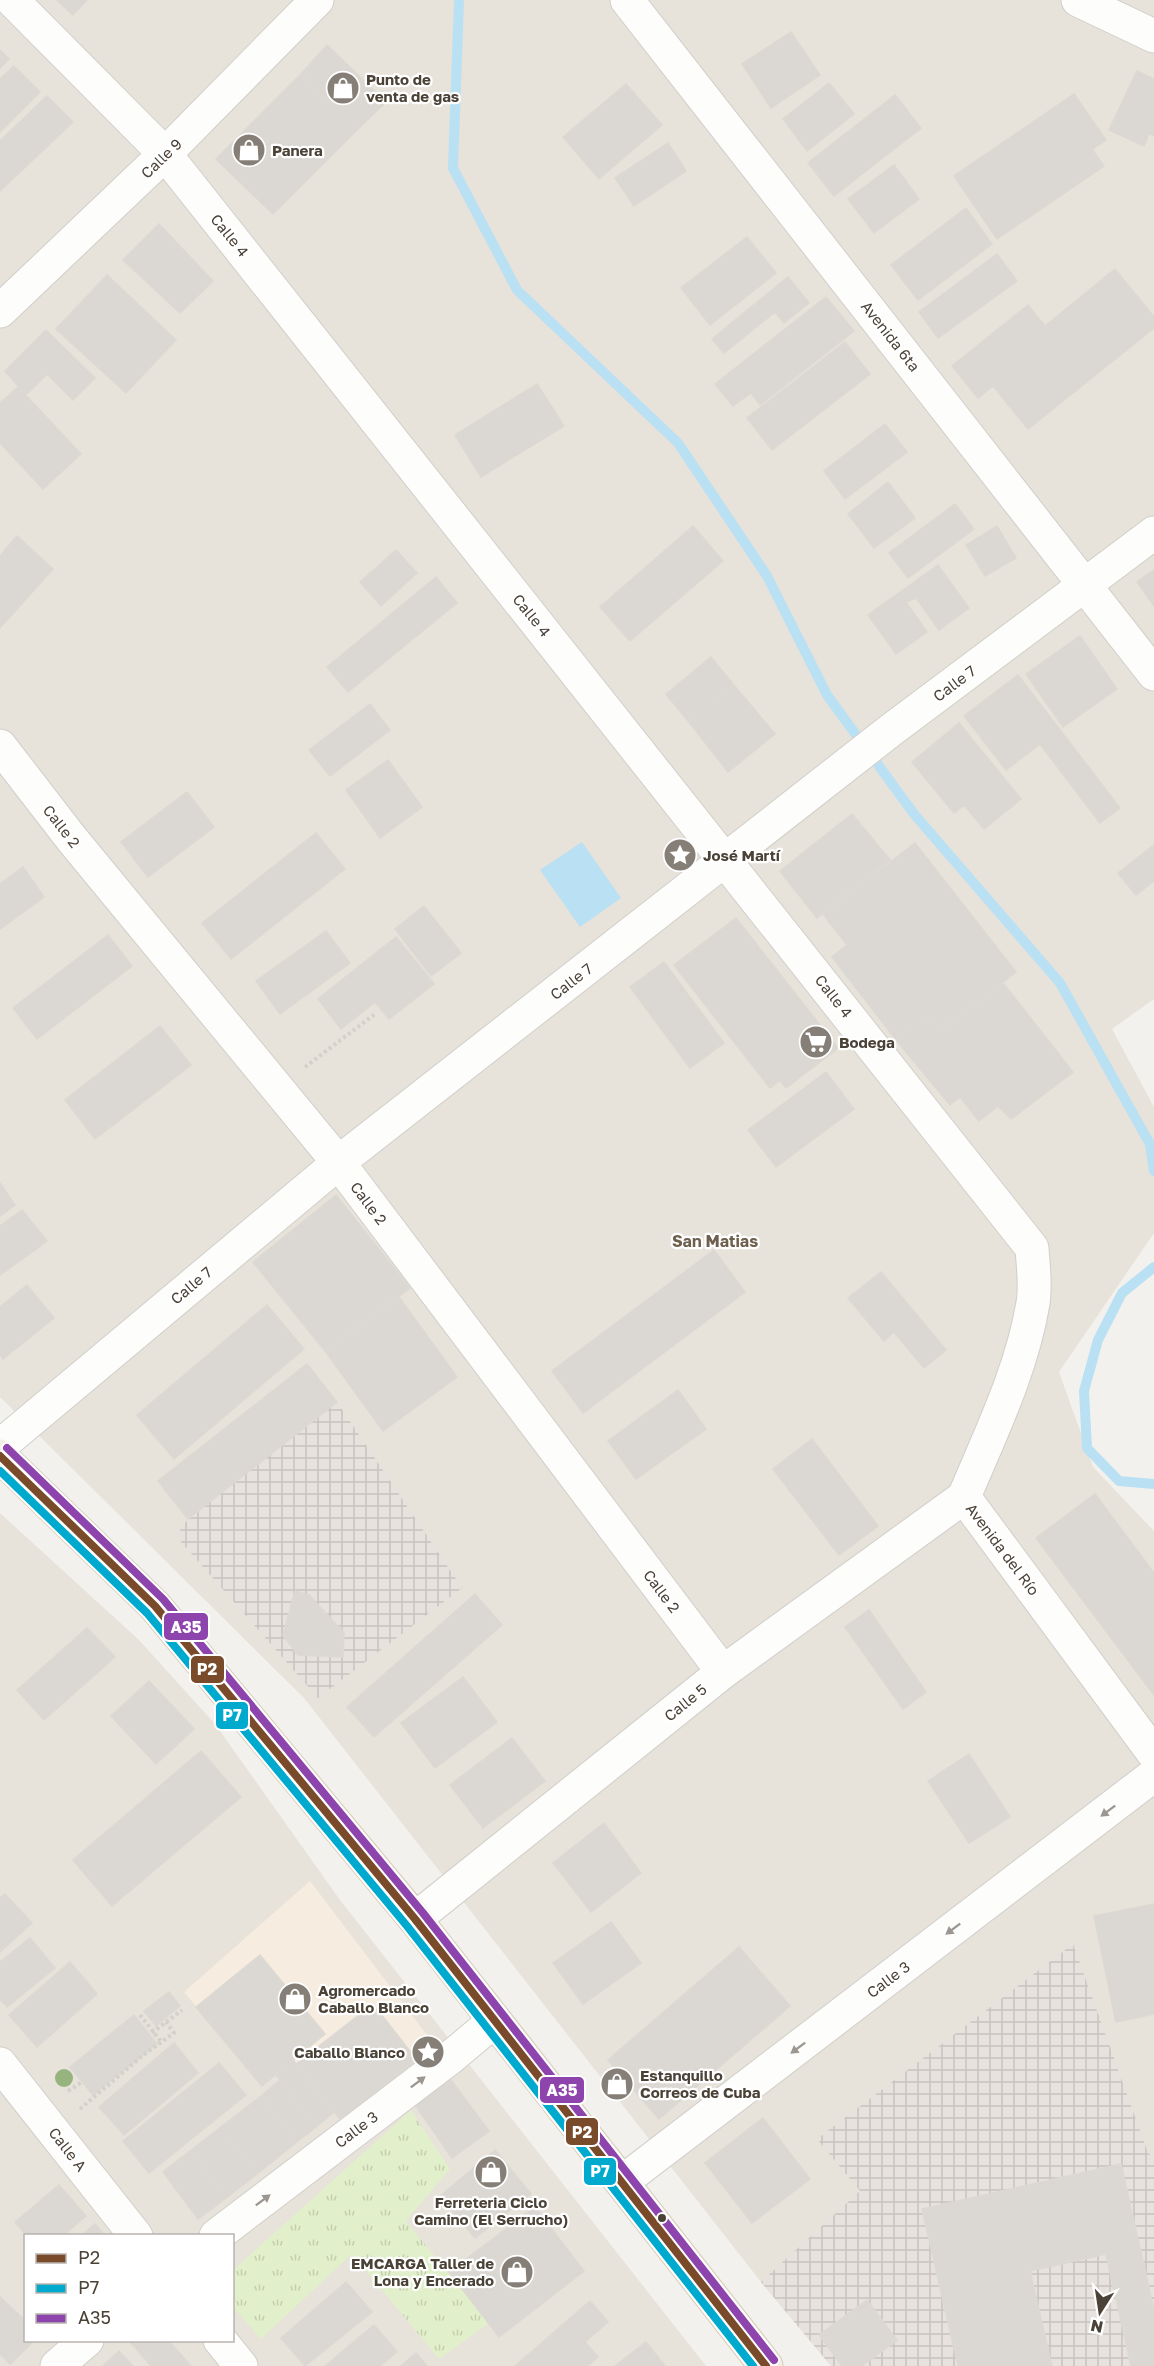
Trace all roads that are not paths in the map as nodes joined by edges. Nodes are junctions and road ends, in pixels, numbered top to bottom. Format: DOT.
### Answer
graph roads {
  1 [pos="12,0"];
  2 [pos="317,0"];
  3 [pos="627,0"];
  4 [pos="1078,0"];
  5 [pos="1154,36"];
  6 [pos="165,154"];
  7 [pos="0,311"];
  8 [pos="1154,533"];
  9 [pos="1086,585"];
  10 [pos="1154,674"];
  11 [pos="0,746"];
  12 [pos="727,860"];
  13 [pos="338,1162"];
  14 [pos="1032,1248"];
  15 [pos="0,1446"];
  16 [pos="0,1456"];
  17 [pos="964,1497"];
  18 [pos="723,1672"];
  19 [pos="1154,1754"];
  20 [pos="1154,1775"];
  21 [pos="415,1919"];
  22 [pos="494,2021"];
  23 [pos="0,2064"];
  24 [pos="622,2182"];
  25 [pos="135,2234"];
  26 [pos="217,2234"];
  27 [pos="85,2342"];
  28 [pos="222,2342"];
  29 [pos="57,2366"];
  30 [pos="241,2366"];
  31 [pos="766,2366"];
  1 -- 6 [label="street, Calle 4"];
  2 -- 6 [label="street, Calle 9"];
  3 -- 9 [label="street, Avenida 6ta"];
  4 -- 5 [label="street"];
  6 -- 7 [label="street, Calle 9"];
  6 -- 12 [label="street, Calle 4"];
  8 -- 9 [label="street, Calle 7"];
  9 -- 10 [label="street, Avenida 6ta"];
  9 -- 12 [label="street, Calle 7"];
  11 -- 13 [label="street, Calle 2"];
  12 -- 13 [label="street, Calle 7"];
  12 -- 14 [label="street, Calle 4"];
  13 -- 15 [label="street, Calle 7"];
  13 -- 18 [label="street, Calle 2"];
  14 -- 17 [label="street, Avenida del Río"];
  16 -- 21 [label="main road"];
  17 -- 18 [label="street, Calle 5"];
  17 -- 19 [label="street, Avenida del Río"];
  18 -- 21 [label="street, Calle 5"];
  20 -- 24 [label="street, Calle 3, one-way"];
  21 -- 22 [label="main road"];
  22 -- 24 [label="main road"];
  26 -- 22 [label="street, Calle 3, one-way"];
  23 -- 25 [label="street, Calle A"];
  24 -- 31 [label="main road"];
  27 -- 29 [label="street"];
  28 -- 30 [label="street"];
}
